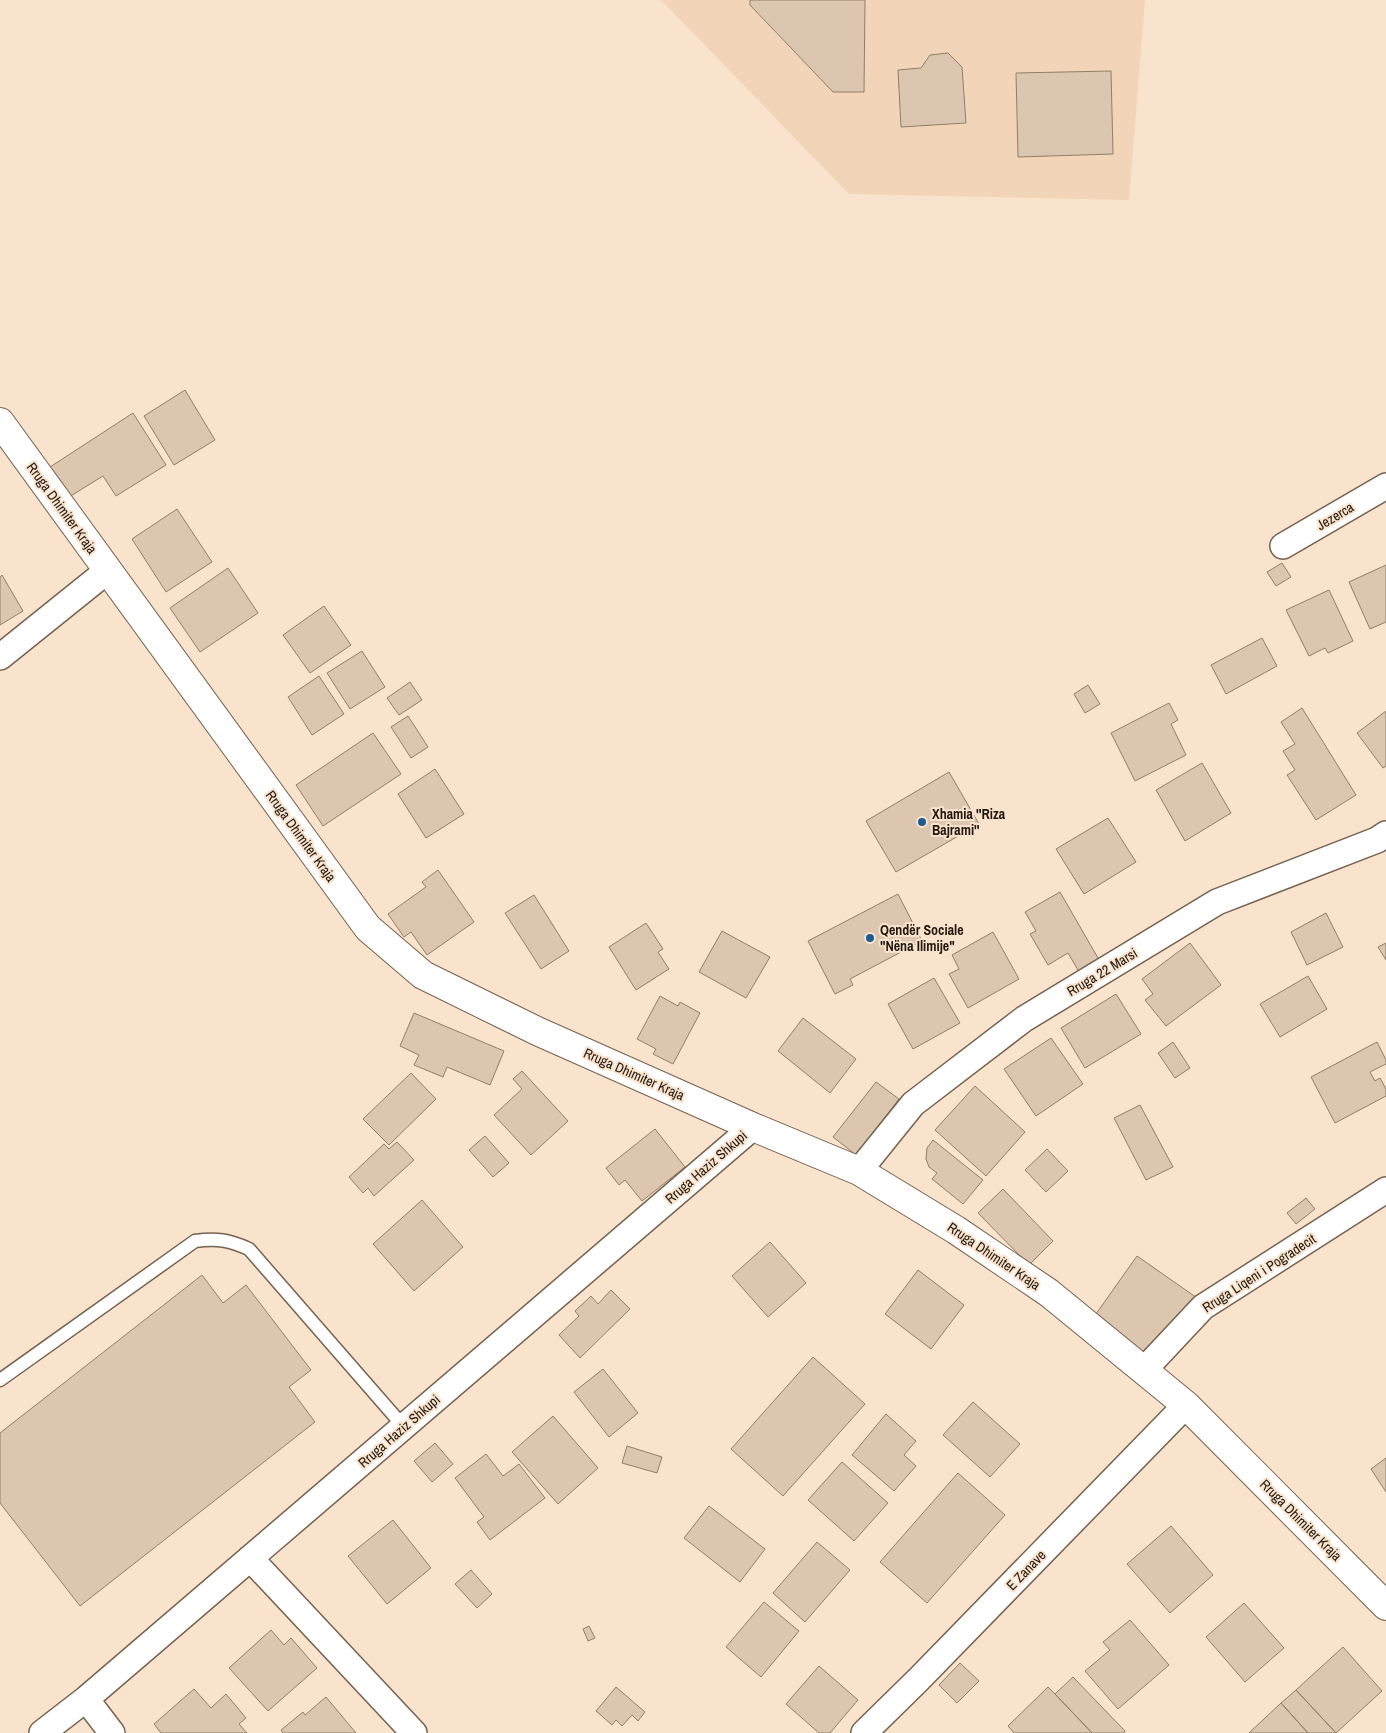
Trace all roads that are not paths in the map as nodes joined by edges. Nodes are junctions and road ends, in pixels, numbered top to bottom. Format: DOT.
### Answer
graph roads {
  1 [pos="0,422"];
  2 [pos="1386,486"];
  3 [pos="1284,546"];
  4 [pos="107,571"];
  5 [pos="0,657"];
  6 [pos="1386,834"];
  7 [pos="753,1127"];
  8 [pos="859,1171"];
  9 [pos="1386,1190"];
  10 [pos="1144,1370"];
  11 [pos="0,1380"];
  12 [pos="1186,1404"];
  13 [pos="404,1427"];
  14 [pos="250,1558"];
  15 [pos="1386,1606"];
  16 [pos="86,1699"];
  17 [pos="42,1733"];
  18 [pos="112,1733"];
  19 [pos="414,1733"];
  20 [pos="864,1733"];
  1 -- 4 [label="street, Rruga Dhimiter Kraja"];
  2 -- 3 [label="street, Jezerca"];
  4 -- 5 [label="street"];
  4 -- 7 [label="street, Rruga Dhimiter Kraja"];
  6 -- 8 [label="street, Rruga 22 Marsi"];
  7 -- 8 [label="street, Rruga Dhimiter Kraja"];
  7 -- 13 [label="street, Rruga Haziz Shkupi"];
  8 -- 10 [label="street, Rruga Dhimiter Kraja"];
  9 -- 10 [label="street, Rruga Liqeni i Pogradecit"];
  10 -- 12 [label="street, Rruga Dhimiter Kraja"];
  11 -- 13 [label="lane"];
  12 -- 15 [label="street, Rruga Dhimiter Kraja"];
  12 -- 20 [label="street, E Zanave"];
  13 -- 14 [label="street, Rruga Haziz Shkupi"];
  14 -- 16 [label="street, Rruga Haziz Shkupi"];
  14 -- 19 [label="street"];
  16 -- 17 [label="street, Rruga Haziz Shkupi"];
  16 -- 18 [label="street"];
}
